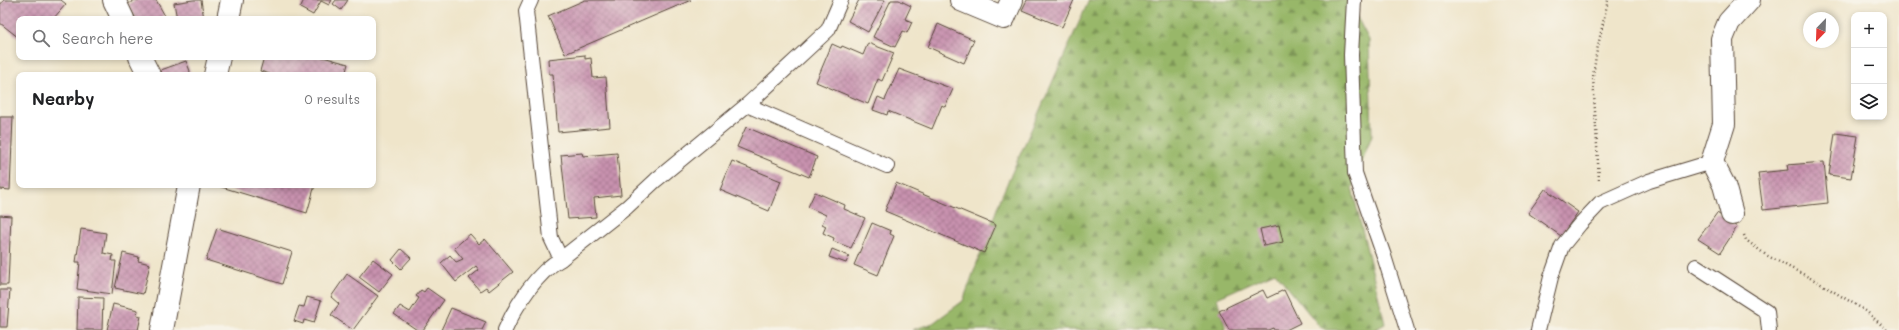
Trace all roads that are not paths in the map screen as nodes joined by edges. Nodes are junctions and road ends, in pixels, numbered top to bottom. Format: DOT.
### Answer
graph roads {
  1 [pos="114,0"];
  2 [pos="232,0"];
  3 [pos="531,0"];
  4 [pos="841,0"];
  5 [pos="961,0"];
  6 [pos="1012,0"];
  7 [pos="1354,0"];
  8 [pos="1749,0"];
  9 [pos="122,16"];
  10 [pos="229,16"];
  11 [pos="142,60"];
  12 [pos="218,60"];
  13 [pos="148,72"];
  14 [pos="216,72"];
  15 [pos="747,105"];
  16 [pos="1712,162"];
  17 [pos="887,166"];
  18 [pos="188,188"];
  19 [pos="1732,214"];
  20 [pos="561,259"];
  21 [pos="1696,266"];
  22 [pos="162,330"];
  23 [pos="505,330"];
  24 [pos="1407,330"];
  25 [pos="1538,330"];
  26 [pos="1769,330"];
  1 -- 9 [label="street"];
  2 -- 10 [label="street"];
  3 -- 20 [label="lane"];
  4 -- 15 [label="lane"];
  5 -- 6 [label="street"];
  7 -- 24 [label="lane"];
  8 -- 16 [label="street"];
  11 -- 13 [label="street"];
  12 -- 14 [label="street"];
  15 -- 17 [label="lane"];
  15 -- 20 [label="lane"];
  16 -- 19 [label="street"];
  16 -- 25 [label="lane"];
  18 -- 22 [label="street"];
  20 -- 23 [label="lane"];
  21 -- 26 [label="lane"];
}
